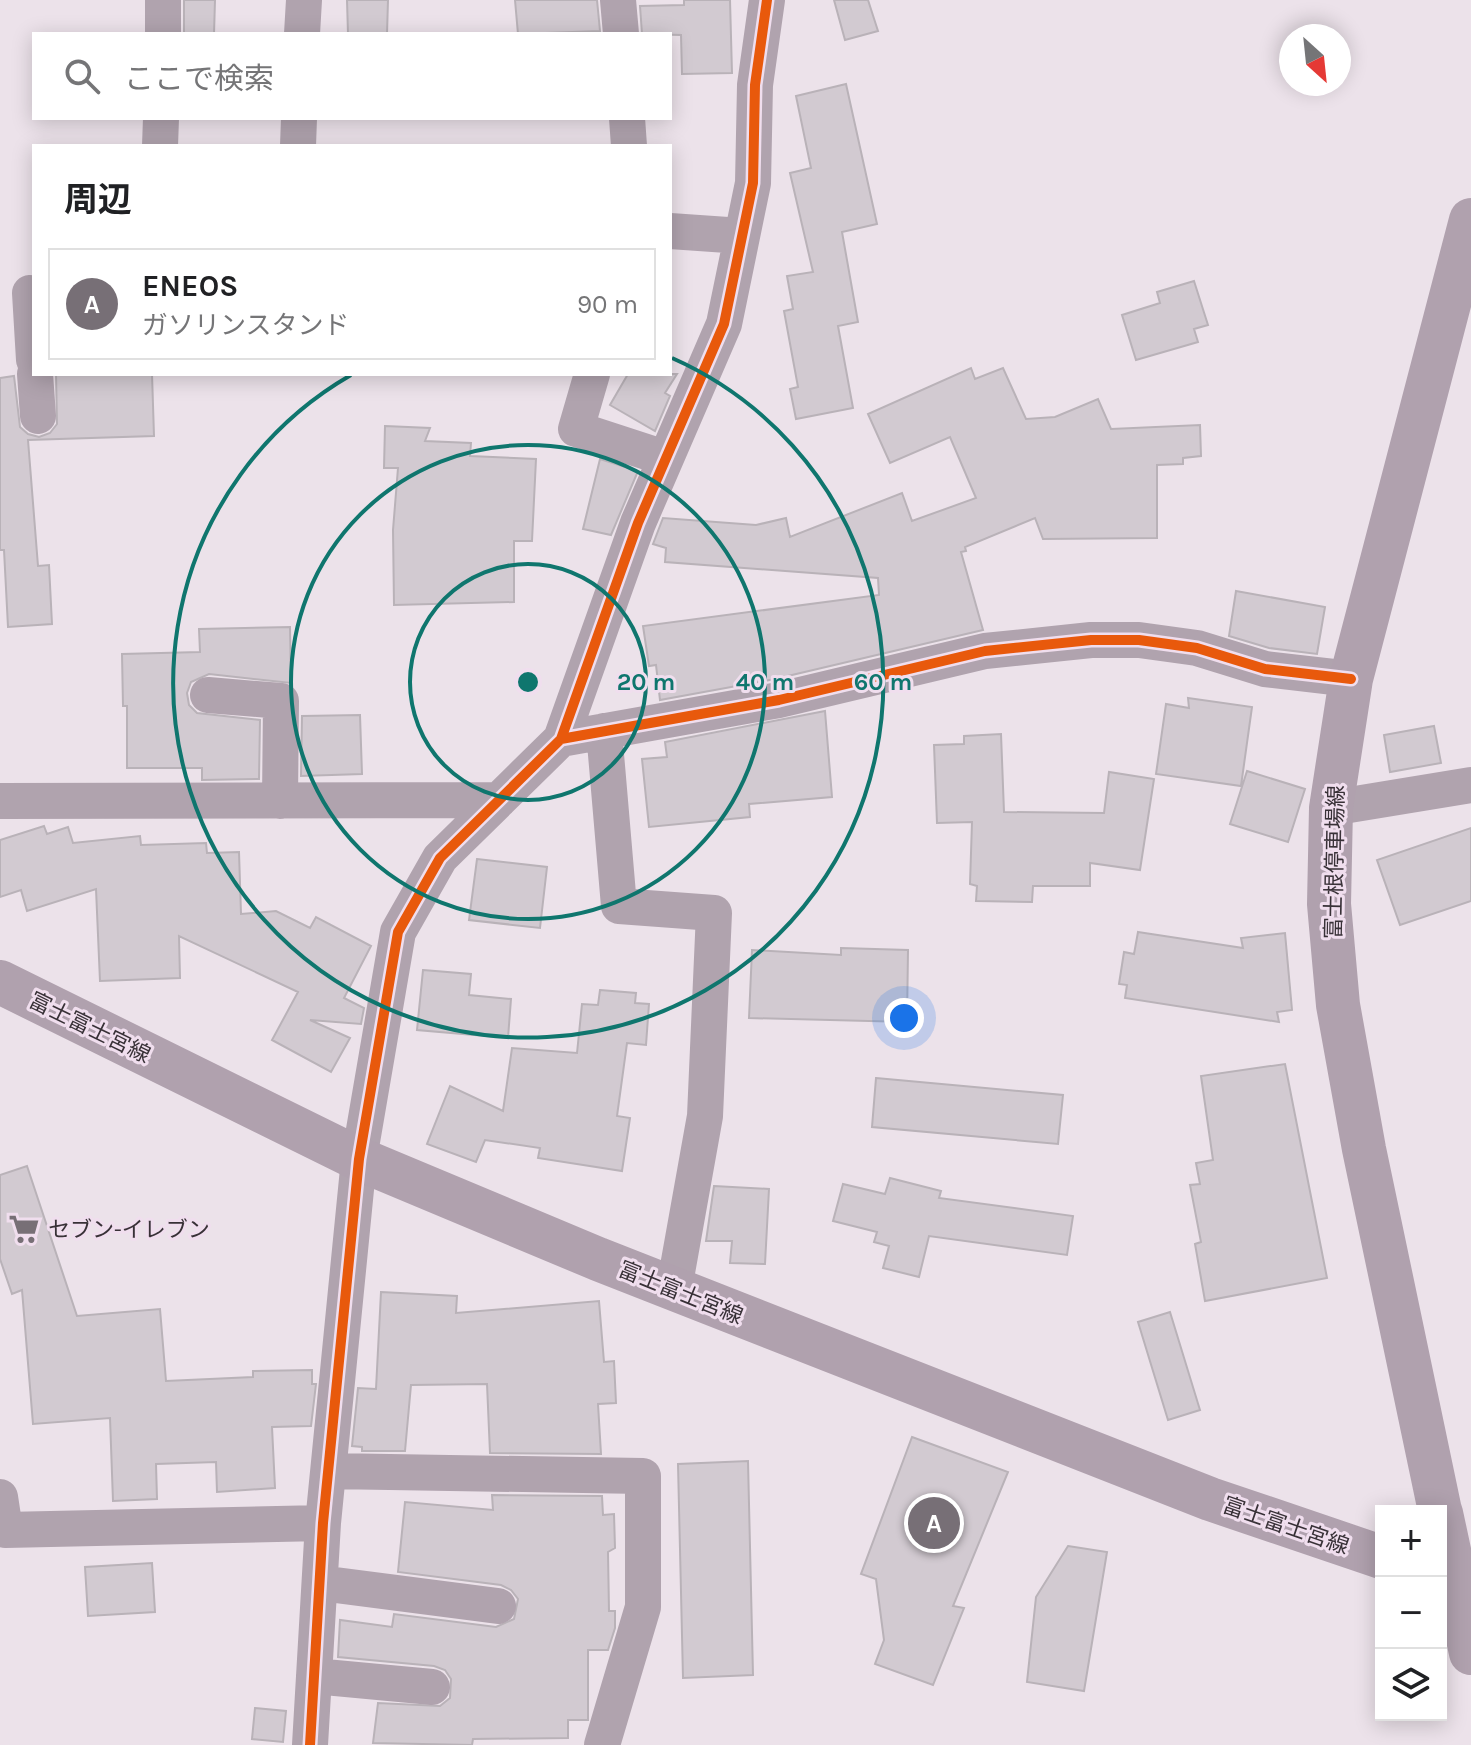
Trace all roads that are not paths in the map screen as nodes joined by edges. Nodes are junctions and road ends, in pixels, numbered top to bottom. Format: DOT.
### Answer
graph roads {
  1 [pos="163,0"];
  2 [pos="304,0"];
  3 [pos="618,0"];
  4 [pos="767,0"];
  5 [pos="163,32"];
  6 [pos="302,32"];
  7 [pos="621,32"];
  8 [pos="161,120"];
  9 [pos="299,120"];
  10 [pos="627,120"];
  11 [pos="160,144"];
  12 [pos="298,144"];
  13 [pos="629,144"];
  14 [pos="1471,220"];
  15 [pos="672,231"];
  16 [pos="742,236"];
  17 [pos="21,294"];
  18 [pos="32,350"];
  19 [pos="35,376"];
  20 [pos="591,376"];
  21 [pos="38,416"];
  22 [pos="665,458"];
  23 [pos="1351,679"];
  24 [pos="208,695"];
  25 [pos="604,731"];
  26 [pos="561,739"];
  27 [pos="1471,785"];
  28 [pos="499,800"];
  29 [pos="0,801"];
  30 [pos="280,801"];
  31 [pos="1331,808"];
  32 [pos="0,982"];
  33 [pos="359,1159"];
  34 [pos="674,1289"];
  35 [pos="329,1471"];
  36 [pos="0,1497"];
  37 [pos="1440,1505"];
  38 [pos="323,1523"];
  39 [pos="1447,1540"];
  40 [pos="1375,1555"];
  41 [pos="320,1583"];
  42 [pos="1456,1583"];
  43 [pos="498,1606"];
  44 [pos="1471,1653"];
  45 [pos="314,1676"];
  46 [pos="432,1687"];
  47 [pos="310,1745"];
  48 [pos="602,1745"];
  1 -- 5 [label="street"];
  2 -- 6 [label="street"];
  3 -- 7 [label="street"];
  4 -- 16 [label="street"];
  8 -- 11 [label="street"];
  9 -- 12 [label="street"];
  10 -- 13 [label="street"];
  14 -- 23 [label="main road, 富士根停車場線"];
  15 -- 16 [label="street"];
  16 -- 22 [label="street"];
  17 -- 18 [label="street"];
  19 -- 21 [label="street"];
  20 -- 22 [label="street"];
  22 -- 26 [label="street"];
  23 -- 25 [label="street"];
  23 -- 31 [label="main road, 富士根停車場線"];
  24 -- 30 [label="street"];
  25 -- 26 [label="street"];
  25 -- 34 [label="street"];
  26 -- 28 [label="street"];
  27 -- 31 [label="street"];
  28 -- 30 [label="street"];
  28 -- 33 [label="street"];
  29 -- 30 [label="street"];
  31 -- 37 [label="main road, 富士根停車場線"];
  32 -- 33 [label="main road, 富士富士宮線"];
  33 -- 34 [label="main road, 富士富士宮線"];
  33 -- 35 [label="street"];
  34 -- 40 [label="main road, 富士富士宮線"];
  35 -- 38 [label="street"];
  35 -- 48 [label="street"];
  36 -- 38 [label="street"];
  38 -- 41 [label="street"];
  39 -- 42 [label="main road, 富士根停車場線"];
  41 -- 43 [label="street"];
  41 -- 45 [label="street"];
  42 -- 44 [label="main road, 富士根停車場線"];
  45 -- 46 [label="street"];
  45 -- 47 [label="street"];
}
